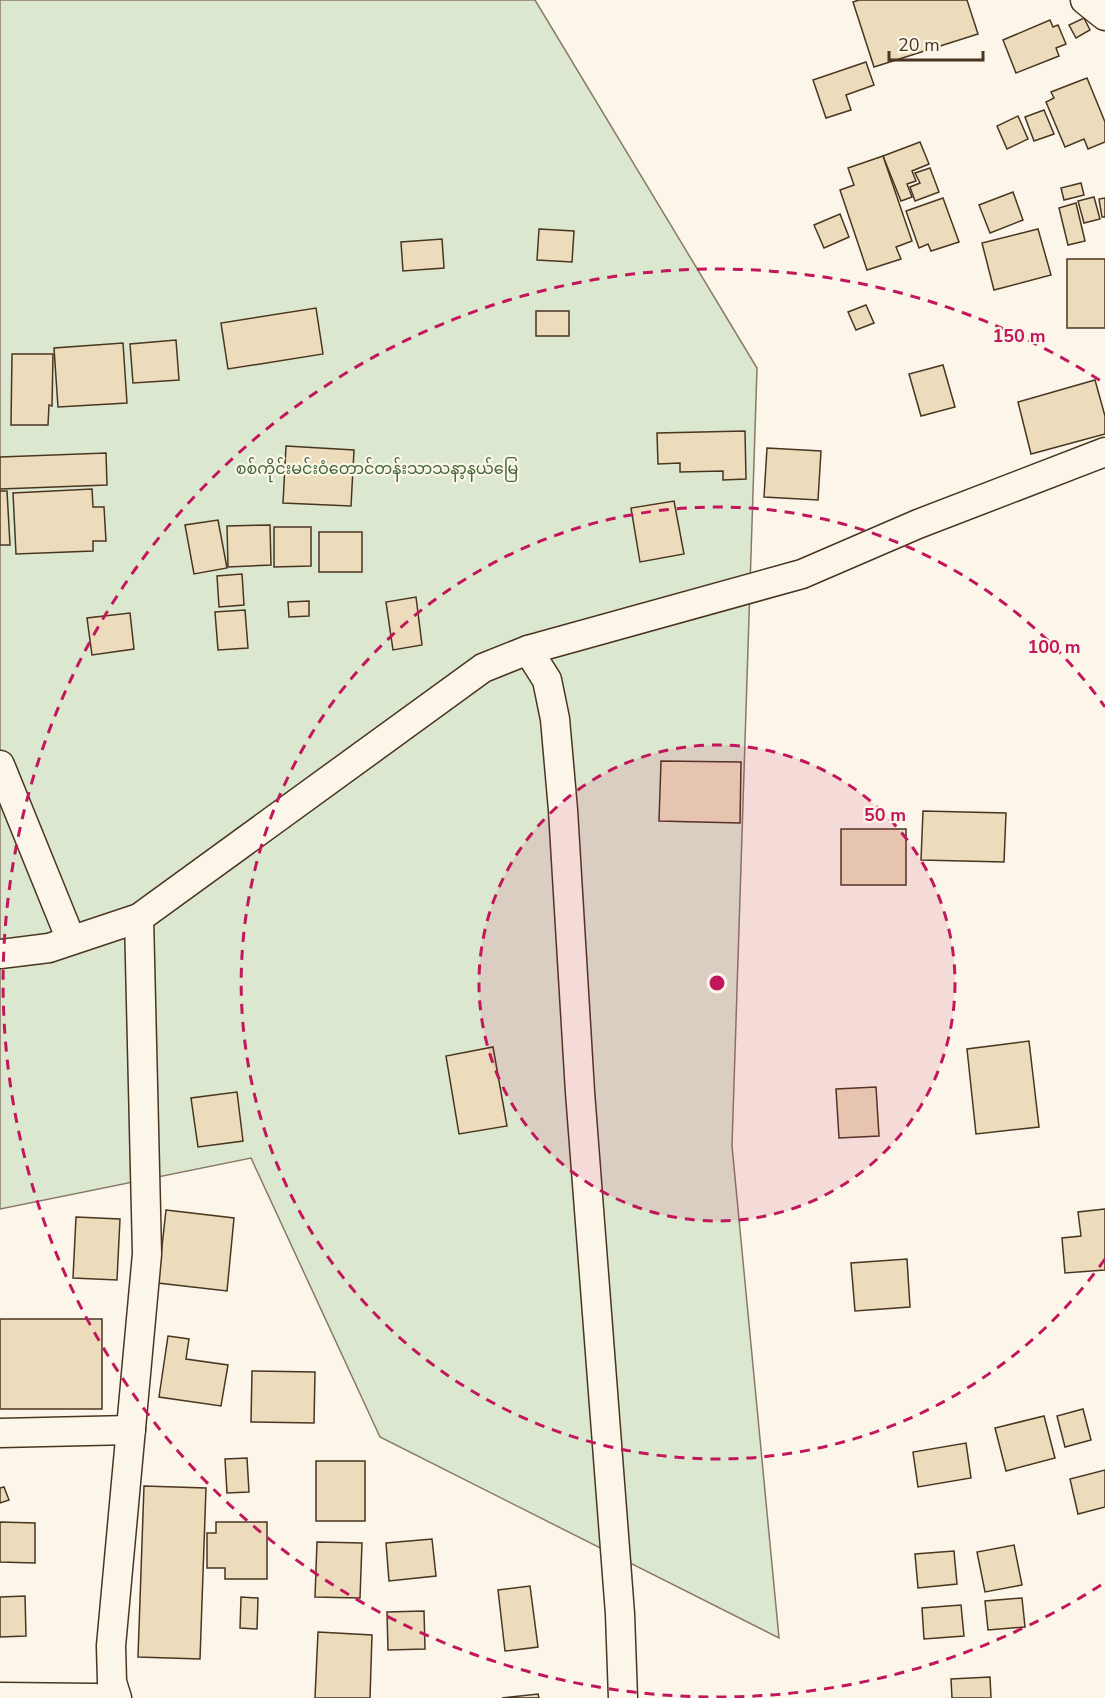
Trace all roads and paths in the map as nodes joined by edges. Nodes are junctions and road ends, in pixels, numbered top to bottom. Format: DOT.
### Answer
graph roads {
  1 [pos="1085,0"];
  2 [pos="1105,16"];
  3 [pos="1105,452"];
  4 [pos="528,650"];
  5 [pos="0,765"];
  6 [pos="139,918"];
  7 [pos="71,940"];
  8 [pos="0,954"];
  9 [pos="131,1430"];
  10 [pos="0,1433"];
  11 [pos="0,1697"];
  12 [pos="95,1698"];
  13 [pos="117,1698"];
  14 [pos="623,1698"];
  1 -- 2 [label="street"];
  3 -- 4 [label="street"];
  4 -- 6 [label="street"];
  4 -- 14 [label="street"];
  5 -- 7 [label="street"];
  6 -- 7 [label="street"];
  6 -- 9 [label="street"];
  7 -- 8 [label="street"];
  9 -- 10 [label="street"];
  9 -- 13 [label="street"];
  11 -- 12 [label="street"];
}
